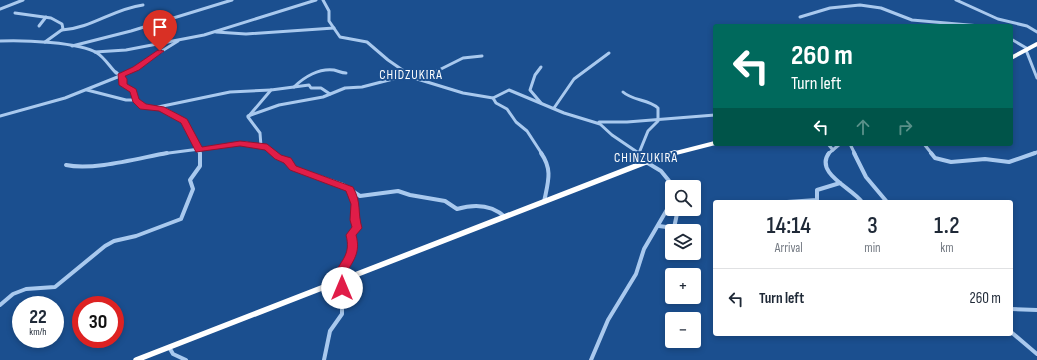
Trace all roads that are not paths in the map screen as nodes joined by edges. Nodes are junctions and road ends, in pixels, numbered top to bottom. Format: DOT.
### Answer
graph roads {
  1 [pos="23,0"];
  2 [pos="232,0"];
  3 [pos="316,0"];
  4 [pos="324,0"];
  5 [pos="956,0"];
  6 [pos="143,5"];
  7 [pos="0,9"];
  8 [pos="15,13"];
  9 [pos="800,16"];
  10 [pos="46,17"];
  11 [pos="968,24"];
  12 [pos="39,26"];
  13 [pos="334,28"];
  14 [pos="62,30"];
  15 [pos="214,32"];
  16 [pos="1037,32"];
  17 [pos="180,39"];
  18 [pos="0,40"];
  19 [pos="1013,40"];
  20 [pos="45,42"];
  21 [pos="1037,44"];
  22 [pos="72,46"];
  23 [pos="1029,49"];
  24 [pos="1037,49"];
  25 [pos="95,52"];
  26 [pos="609,53"];
  27 [pos="482,56"];
  28 [pos="1013,57"];
  29 [pos="541,67"];
  30 [pos="116,72"];
  31 [pos="346,73"];
  32 [pos="120,76"];
  33 [pos="410,76"];
  34 [pos="1037,78"];
  35 [pos="110,80"];
  36 [pos="294,87"];
  37 [pos="87,90"];
  38 [pos="271,90"];
  39 [pos="623,92"];
  40 [pos="330,94"];
  41 [pos="493,98"];
  42 [pos="136,100"];
  43 [pos="542,103"];
  44 [pos="153,108"];
  45 [pos="554,108"];
  46 [pos="713,115"];
  47 [pos="0,116"];
  48 [pos="248,116"];
  49 [pos="660,118"];
  50 [pos="597,122"];
  51 [pos="713,143"];
  52 [pos="261,146"];
  53 [pos="830,146"];
  54 [pos="838,146"];
  55 [pos="851,146"];
  56 [pos="926,146"];
  57 [pos="199,150"];
  58 [pos="833,150"];
  59 [pos="1037,152"];
  60 [pos="639,153"];
  61 [pos="646,162"];
  62 [pos="66,165"];
  63 [pos="668,180"];
  64 [pos="840,183"];
  65 [pos="349,189"];
  66 [pos="816,200"];
  67 [pos="861,200"];
  68 [pos="885,200"];
  69 [pos="544,202"];
  70 [pos="665,214"];
  71 [pos="677,216"];
  72 [pos="505,217"];
  73 [pos="658,226"];
  74 [pos="342,280"];
  75 [pos="0,305"];
  76 [pos="1013,309"];
  77 [pos="1037,310"];
  78 [pos="1013,334"];
  79 [pos="169,347"];
  80 [pos="1037,354"];
  81 [pos="136,360"];
  82 [pos="186,360"];
  83 [pos="324,360"];
  84 [pos="590,360"];
  1 -- 7 [label="street"];
  2 -- 22 [label="street"];
  3 -- 15 [label="street"];
  4 -- 13 [label="street"];
  5 -- 16 [label="street"];
  6 -- 14 [label="street"];
  8 -- 10 [label="street"];
  9 -- 11 [label="street"];
  10 -- 12 [label="street"];
  10 -- 14 [label="street"];
  13 -- 15 [label="street"];
  13 -- 33 [label="street"];
  14 -- 20 [label="street"];
  15 -- 17 [label="street"];
  17 -- 25 [label="street"];
  17 -- 32 [label="street"];
  18 -- 20 [label="street"];
  19 -- 23 [label="street"];
  20 -- 22 [label="street"];
  21 -- 23 [label="highway"];
  22 -- 25 [label="street"];
  23 -- 24 [label="street"];
  23 -- 28 [label="highway"];
  23 -- 34 [label="street"];
  25 -- 30 [label="street"];
  26 -- 45 [label="street"];
  27 -- 33 [label="street"];
  29 -- 43 [label="street"];
  30 -- 32 [label="street"];
  30 -- 35 [label="street"];
  31 -- 36 [label="street"];
  32 -- 35 [label="street"];
  32 -- 42 [label="street"];
  33 -- 40 [label="street"];
  33 -- 41 [label="street"];
  35 -- 37 [label="street"];
  36 -- 38 [label="street"];
  36 -- 40 [label="street"];
  37 -- 42 [label="street"];
  37 -- 47 [label="street"];
  38 -- 44 [label="street"];
  38 -- 48 [label="street"];
  39 -- 49 [label="street"];
  40 -- 48 [label="street"];
  41 -- 43 [label="street"];
  41 -- 69 [label="street"];
  42 -- 44 [label="street"];
  43 -- 45 [label="street"];
  44 -- 57 [label="street"];
  45 -- 50 [label="street"];
  46 -- 49 [label="street"];
  48 -- 52 [label="street"];
  49 -- 50 [label="street"];
  49 -- 60 [label="street"];
  50 -- 60 [label="street"];
  51 -- 61 [label="highway"];
  52 -- 57 [label="street"];
  52 -- 65 [label="street"];
  53 -- 58 [label="street"];
  54 -- 58 [label="street"];
  55 -- 68 [label="street"];
  56 -- 59 [label="street"];
  57 -- 62 [label="street"];
  57 -- 75 [label="street"];
  58 -- 64 [label="street"];
  60 -- 61 [label="street"];
  61 -- 63 [label="street"];
  61 -- 69 [label="highway"];
  64 -- 66 [label="street"];
  64 -- 67 [label="street"];
  65 -- 72 [label="street"];
  65 -- 74 [label="street"];
  69 -- 72 [label="highway"];
  70 -- 73 [label="street"];
  71 -- 73 [label="street"];
  72 -- 74 [label="highway"];
  73 -- 84 [label="street"];
  74 -- 79 [label="highway"];
  74 -- 83 [label="street"];
  76 -- 77 [label="street"];
  78 -- 80 [label="street"];
  79 -- 81 [label="highway"];
  79 -- 82 [label="street"];
}
